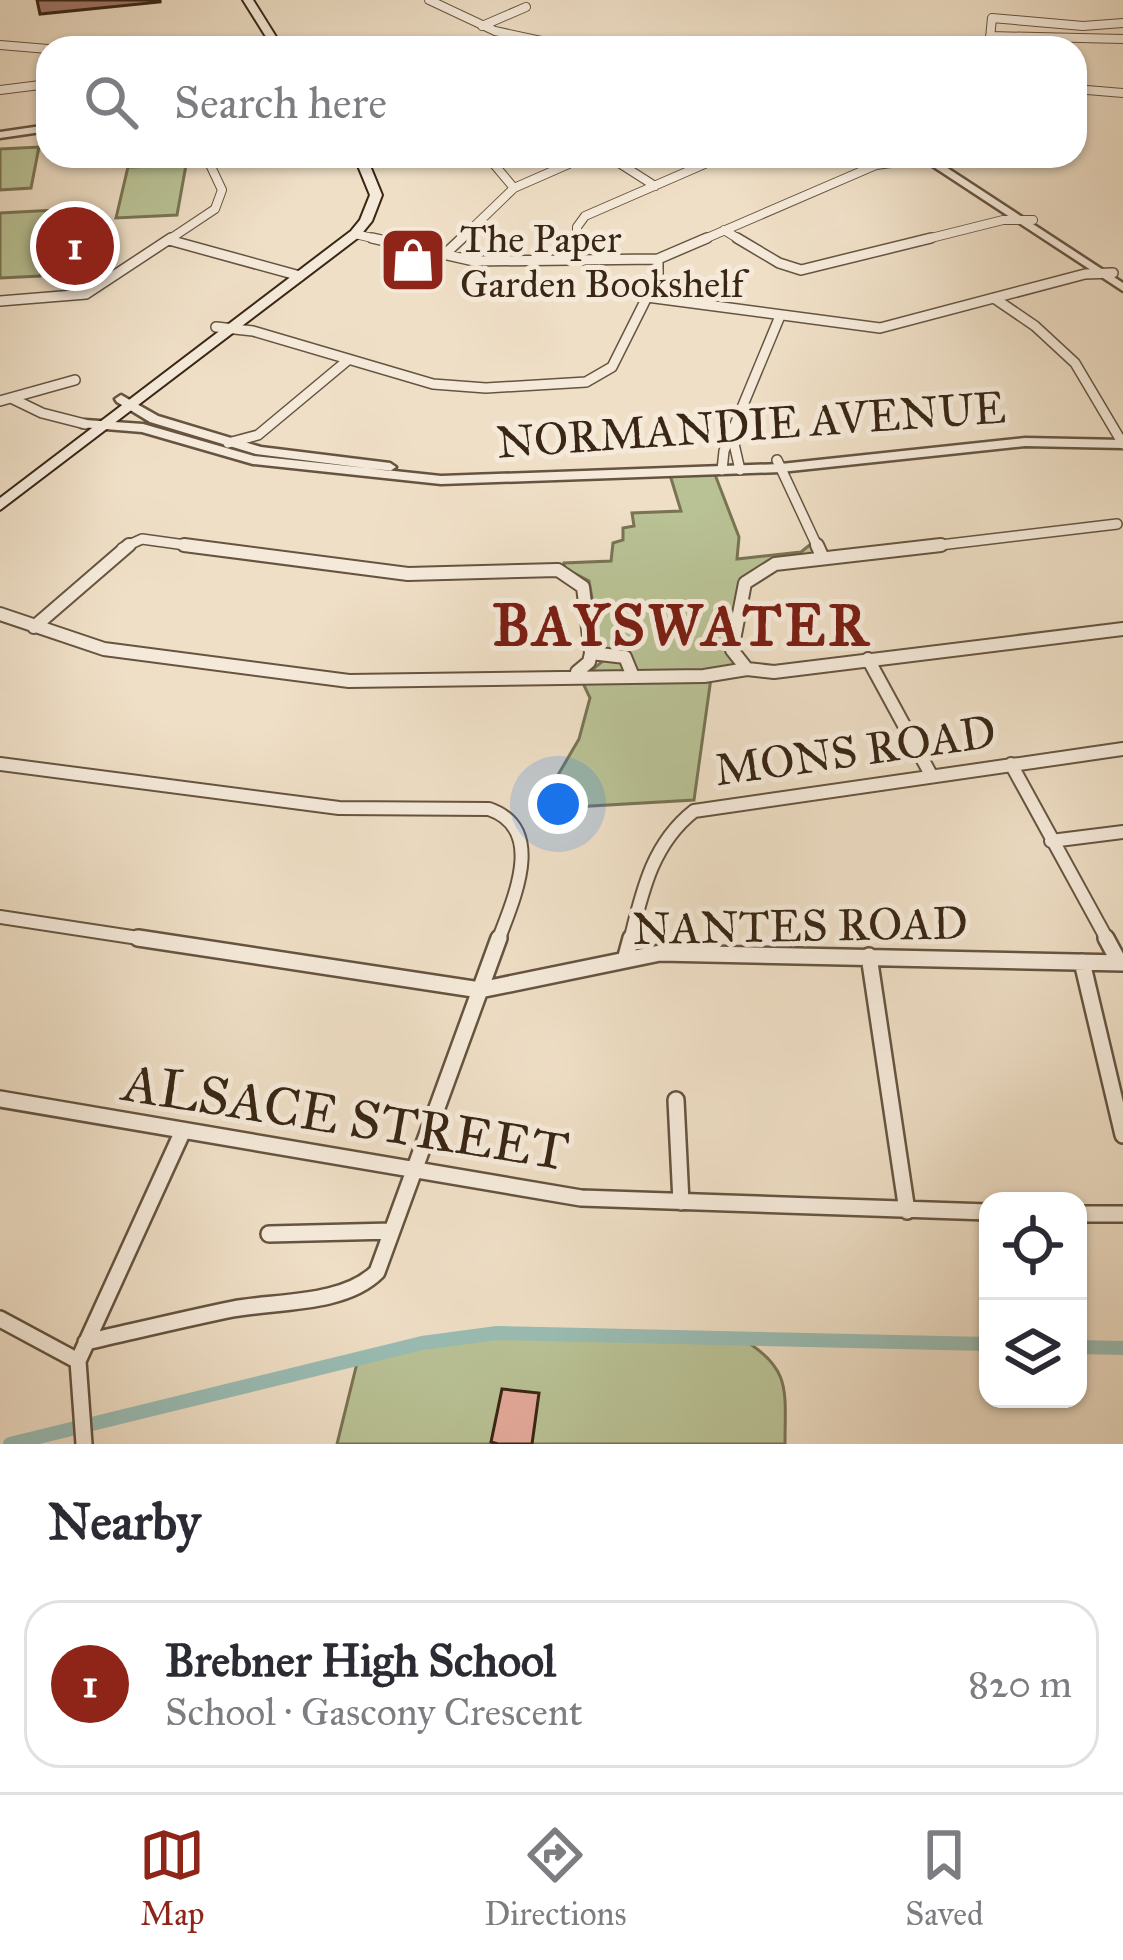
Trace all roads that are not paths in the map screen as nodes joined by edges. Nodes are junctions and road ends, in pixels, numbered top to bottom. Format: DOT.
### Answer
graph roads {
  1 [pos="248,0"];
  2 [pos="262,0"];
  3 [pos="429,0"];
  4 [pos="526,7"];
  5 [pos="1123,23"];
  6 [pos="481,26"];
  7 [pos="270,36"];
  8 [pos="284,36"];
  9 [pos="523,36"];
  10 [pos="990,36"];
  11 [pos="1087,38"];
  12 [pos="1123,39"];
  13 [pos="0,45"];
  14 [pos="36,48"];
  15 [pos="36,86"];
  16 [pos="1087,86"];
  17 [pos="1106,87"];
  18 [pos="1087,88"];
  19 [pos="0,90"];
  20 [pos="1123,93"];
  21 [pos="36,133"];
  22 [pos="0,138"];
  23 [pos="212,168"];
  24 [pos="353,168"];
  25 [pos="365,168"];
  26 [pos="497,168"];
  27 [pos="560,168"];
  28 [pos="627,168"];
  29 [pos="696,168"];
  30 [pos="869,168"];
  31 [pos="946,168"];
  32 [pos="655,186"];
  33 [pos="514,188"];
  34 [pos="1017,217"];
  35 [pos="724,230"];
  36 [pos="355,234"];
  37 [pos="170,240"];
  38 [pos="444,255"];
  39 [pos="577,259"];
  40 [pos="658,259"];
  41 [pos="1090,268"];
  42 [pos="294,274"];
  43 [pos="1113,276"];
  44 [pos="1123,288"];
  45 [pos="647,297"];
  46 [pos="994,298"];
  47 [pos="0,301"];
  48 [pos="780,316"];
  49 [pos="234,325"];
  50 [pos="348,360"];
  51 [pos="75,380"];
  52 [pos="6,400"];
  53 [pos="128,401"];
  54 [pos="85,424"];
  55 [pos="102,426"];
  56 [pos="732,435"];
  57 [pos="258,436"];
  58 [pos="1114,437"];
  59 [pos="223,447"];
  60 [pos="257,456"];
  61 [pos="779,464"];
  62 [pos="722,466"];
  63 [pos="739,466"];
  64 [pos="0,489"];
  65 [pos="0,505"];
  66 [pos="1121,523"];
  67 [pos="822,556"];
  68 [pos="0,614"];
  69 [pos="34,627"];
  70 [pos="1123,629"];
  71 [pos="591,652"];
  72 [pos="868,659"];
  73 [pos="743,666"];
  74 [pos="577,672"];
  75 [pos="632,674"];
  76 [pos="1123,749"];
  77 [pos="0,764"];
  78 [pos="1011,764"];
  79 [pos="930,773"];
  80 [pos="1123,832"];
  81 [pos="1051,842"];
  82 [pos="0,917"];
  83 [pos="869,956"];
  84 [pos="625,959"];
  85 [pos="1082,962"];
  86 [pos="1121,963"];
  87 [pos="480,990"];
  88 [pos="0,1099"];
  89 [pos="676,1100"];
  90 [pos="182,1133"];
  91 [pos="1123,1136"];
  92 [pos="410,1172"];
  93 [pos="680,1202"];
  94 [pos="907,1211"];
  95 [pos="979,1212"];
  96 [pos="1087,1214"];
  97 [pos="1123,1214"];
  98 [pos="392,1231"];
  99 [pos="269,1234"];
  100 [pos="0,1319"];
  101 [pos="86,1342"];
  102 [pos="78,1361"];
  103 [pos="83,1440"];
  1 -- 7 [label="main road"];
  2 -- 8 [label="main road"];
  3 -- 6 [label="street"];
  4 -- 6 [label="street"];
  5 -- 10 [label="street"];
  6 -- 9 [label="street"];
  11 -- 12 [label="street"];
  13 -- 14 [label="street"];
  15 -- 19 [label="street"];
  16 -- 17 [label="street"];
  18 -- 20 [label="street"];
  21 -- 22 [label="street"];
  23 -- 37 [label="street"];
  24 -- 42 [label="main road"];
  25 -- 36 [label="main road"];
  26 -- 33 [label="street"];
  27 -- 33 [label="street"];
  28 -- 32 [label="street"];
  29 -- 32 [label="street"];
  30 -- 35 [label="street"];
  31 -- 34 [label="street"];
  32 -- 39 [label="street"];
  33 -- 38 [label="street"];
  34 -- 35 [label="street"];
  34 -- 41 [label="street"];
  35 -- 40 [label="street"];
  36 -- 38 [label="street"];
  36 -- 42 [label="main road"];
  37 -- 42 [label="street"];
  37 -- 47 [label="street"];
  38 -- 39 [label="street"];
  39 -- 40 [label="street"];
  40 -- 45 [label="street"];
  41 -- 43 [label="street"];
  41 -- 46 [label="street"];
  42 -- 49 [label="main road"];
  43 -- 44 [label="street"];
  45 -- 48 [label="street"];
  45 -- 50 [label="street"];
  46 -- 48 [label="street"];
  46 -- 58 [label="street"];
  48 -- 56 [label="street"];
  49 -- 50 [label="street"];
  49 -- 53 [label="main road"];
  50 -- 57 [label="street"];
  51 -- 52 [label="street"];
  52 -- 54 [label="street"];
  53 -- 54 [label="main road"];
  53 -- 55 [label="main road"];
  53 -- 59 [label="street, NORMANDIE AVENUE"];
  54 -- 55 [label="street, NORMANDIE AVENUE"];
  54 -- 64 [label="main road"];
  55 -- 59 [label="street, NORMANDIE AVENUE"];
  55 -- 65 [label="main road"];
  56 -- 62 [label="street"];
  56 -- 63 [label="street"];
  57 -- 59 [label="street"];
  57 -- 60 [label="street"];
  58 -- 61 [label="street, NORMANDIE AVENUE"];
  59 -- 60 [label="street, NORMANDIE AVENUE"];
  60 -- 62 [label="street, NORMANDIE AVENUE"];
  61 -- 63 [label="street, NORMANDIE AVENUE"];
  61 -- 67 [label="street"];
  62 -- 63 [label="street, NORMANDIE AVENUE"];
  66 -- 67 [label="street"];
  67 -- 73 [label="street"];
  68 -- 69 [label="street"];
  69 -- 71 [label="street"];
  69 -- 74 [label="street"];
  70 -- 72 [label="street"];
  71 -- 74 [label="street"];
  71 -- 75 [label="street"];
  72 -- 73 [label="street"];
  72 -- 79 [label="street"];
  73 -- 75 [label="street"];
  74 -- 75 [label="street"];
  76 -- 78 [label="street, MONS ROAD"];
  77 -- 87 [label="street"];
  78 -- 79 [label="street, MONS ROAD"];
  78 -- 81 [label="street"];
  79 -- 84 [label="street, MONS ROAD"];
  80 -- 81 [label="street"];
  81 -- 86 [label="street"];
  82 -- 87 [label="street, NANTES ROAD"];
  83 -- 84 [label="street, NANTES ROAD"];
  83 -- 85 [label="street, NANTES ROAD"];
  83 -- 94 [label="street"];
  84 -- 87 [label="street, NANTES ROAD"];
  85 -- 86 [label="street, NANTES ROAD"];
  85 -- 91 [label="street"];
  87 -- 92 [label="street"];
  88 -- 90 [label="street, ALSACE STREET"];
  89 -- 93 [label="street"];
  90 -- 92 [label="street, ALSACE STREET"];
  90 -- 101 [label="street"];
  92 -- 93 [label="street, ALSACE STREET"];
  92 -- 98 [label="street"];
  93 -- 94 [label="street, ALSACE STREET"];
  94 -- 95 [label="street, ALSACE STREET"];
  96 -- 97 [label="street"];
  98 -- 99 [label="street"];
  98 -- 101 [label="street"];
  100 -- 102 [label="street"];
  101 -- 102 [label="street"];
  102 -- 103 [label="street"];
}
